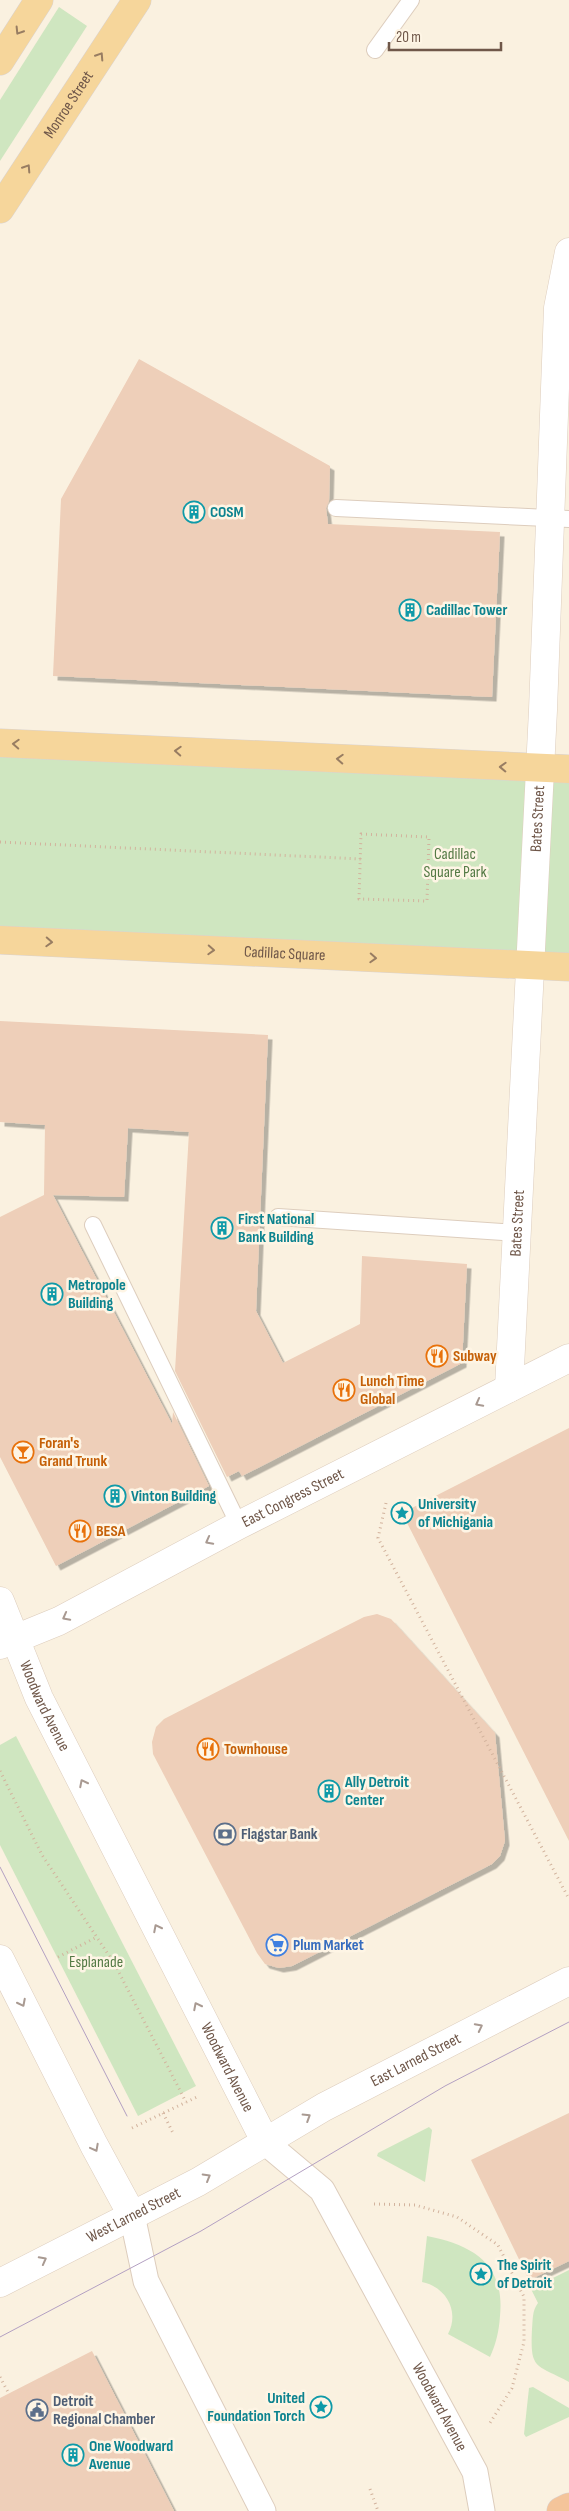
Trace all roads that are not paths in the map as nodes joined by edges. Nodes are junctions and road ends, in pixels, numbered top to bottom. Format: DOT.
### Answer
graph roads {
  1 [pos="39,0"];
  2 [pos="137,0"];
  3 [pos="411,0"];
  4 [pos="375,50"];
  5 [pos="0,61"];
  6 [pos="0,209"];
  7 [pos="568,255"];
  8 [pos="562,411"];
  9 [pos="336,508"];
  10 [pos="560,518"];
  11 [pos="0,743"];
  12 [pos="540,768"];
  13 [pos="569,769"];
  14 [pos="0,940"];
  15 [pos="530,965"];
  16 [pos="569,967"];
  17 [pos="278,1217"];
  18 [pos="93,1225"];
  19 [pos="517,1233"];
  20 [pos="569,1358"];
  21 [pos="509,1388"];
  22 [pos="239,1524"];
  23 [pos="0,1600"];
  24 [pos="8,1642"];
  25 [pos="0,1959"];
  26 [pos="569,1981"];
  27 [pos="266,2143"];
  28 [pos="132,2215"];
  29 [pos="0,2283"];
  30 [pos="569,2507"];
  31 [pos="263,2511"];
  32 [pos="482,2511"];
  33 [pos="561,2511"];
  1 -- 5 [label="main road, one-way"];
  6 -- 2 [label="main road, Monroe Street, one-way"];
  3 -- 4 [label="lane"];
  7 -- 8 [label="street, Bates Street"];
  8 -- 10 [label="street, Bates Street"];
  9 -- 10 [label="lane"];
  10 -- 12 [label="street, Bates Street"];
  12 -- 11 [label="main road, one-way"];
  12 -- 13 [label="main road"];
  12 -- 15 [label="street, Bates Street"];
  14 -- 15 [label="main road, Cadillac Square, one-way"];
  15 -- 16 [label="main road, Cadillac Square"];
  15 -- 19 [label="street, Bates Street"];
  17 -- 19 [label="lane"];
  18 -- 22 [label="lane"];
  19 -- 21 [label="street, Bates Street"];
  20 -- 21 [label="street, East Congress Street"];
  21 -- 22 [label="street, East Congress Street, one-way"];
  22 -- 24 [label="street, East Congress Street, one-way"];
  23 -- 24 [label="street, Woodward Avenue"];
  27 -- 24 [label="street, Woodward Avenue, one-way"];
  25 -- 28 [label="street, one-way"];
  27 -- 26 [label="street, East Larned Street, one-way"];
  28 -- 27 [label="street, West Larned Street, one-way"];
  27 -- 32 [label="street, Woodward Avenue"];
  29 -- 28 [label="street, West Larned Street, one-way"];
  28 -- 31 [label="street"];
  30 -- 33 [label="highway"];
}
